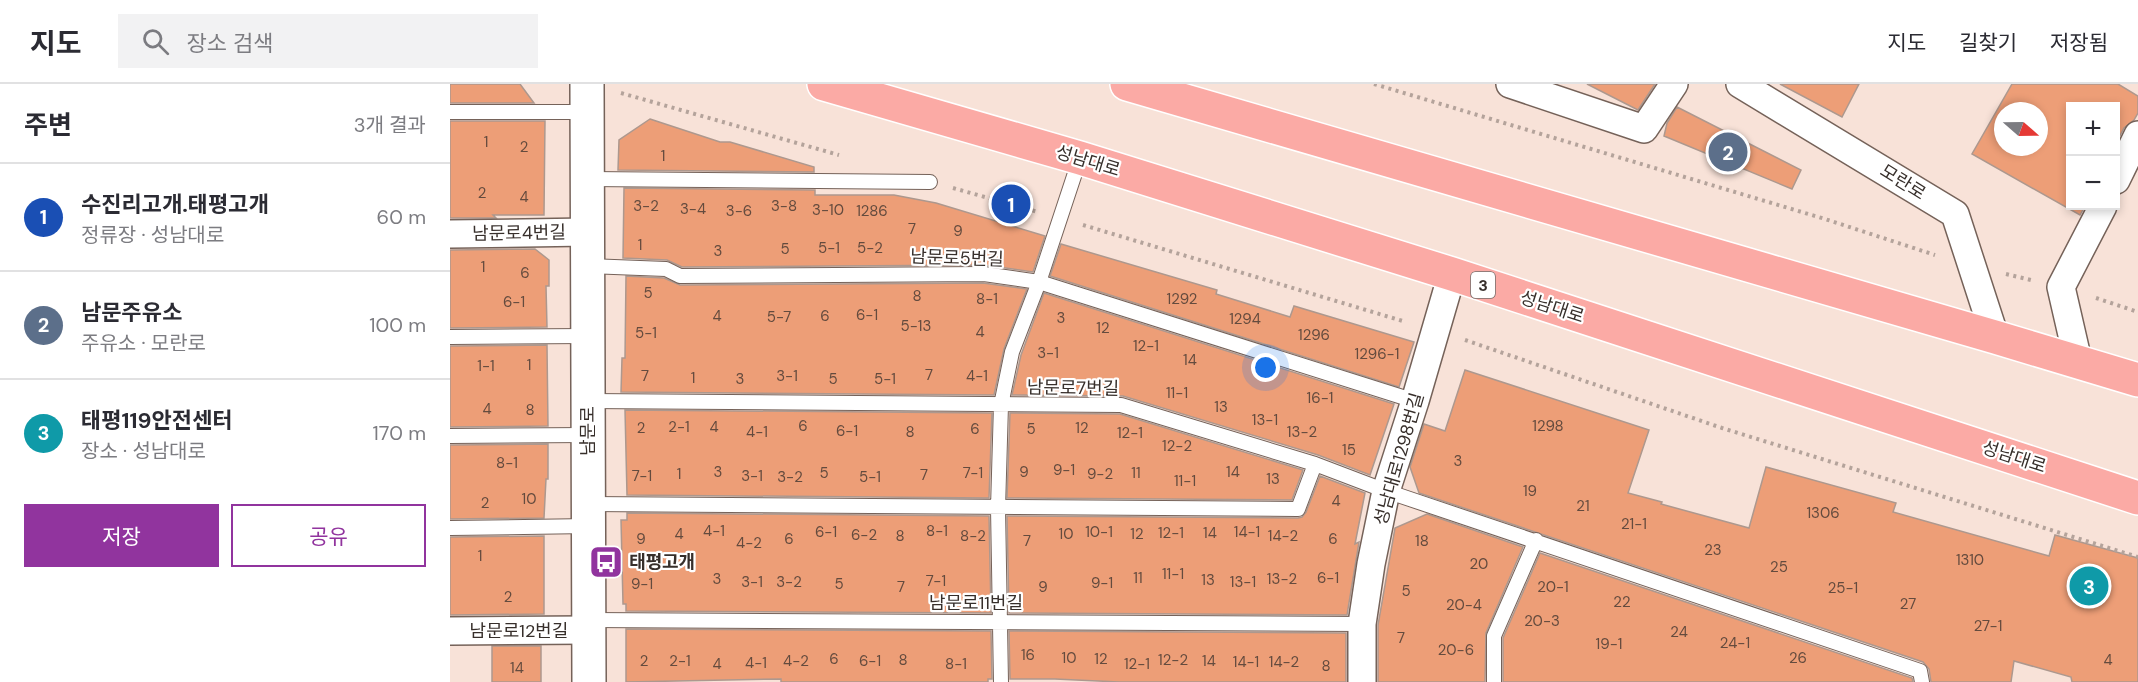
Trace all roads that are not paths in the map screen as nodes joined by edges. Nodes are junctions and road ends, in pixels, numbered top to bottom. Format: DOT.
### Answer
graph roads {
  1 [pos="824,84"];
  2 [pos="1127,84"];
  3 [pos="1510,84"];
  4 [pos="1674,84"];
  5 [pos="1740,84"];
  6 [pos="1780,94"];
  7 [pos="596,95"];
  8 [pos="450,112"];
  9 [pos="2138,135"];
  10 [pos="1080,158"];
  11 [pos="2120,170"];
  12 [pos="588,179"];
  13 [pos="936,183"];
  14 [pos="2101,210"];
  15 [pos="588,232"];
  16 [pos="450,234"];
  17 [pos="588,266"];
  18 [pos="1452,274"];
  19 [pos="1039,282"];
  20 [pos="588,336"];
  21 [pos="1995,336"];
  22 [pos="450,337"];
  23 [pos="2078,361"];
  24 [pos="2138,380"];
  25 [pos="588,401"];
  26 [pos="1415,401"];
  27 [pos="1001,405"];
  28 [pos="588,435"];
  29 [pos="450,436"];
  30 [pos="1315,464"];
  31 [pos="1386,491"];
  32 [pos="2138,498"];
  33 [pos="998,508"];
  34 [pos="589,515"];
  35 [pos="450,528"];
  36 [pos="1536,540"];
  37 [pos="1000,621"];
  38 [pos="1362,624"];
  39 [pos="589,625"];
  40 [pos="450,631"];
  41 [pos="589,682"];
  42 [pos="1001,682"];
  43 [pos="1362,682"];
  44 [pos="1494,682"];
  45 [pos="1922,682"];
  1 -- 10 [label="main road, 성남대로 / 3"];
  2 -- 21 [label="main road"];
  3 -- 4 [label="street"];
  5 -- 6 [label="street, 모란로"];
  6 -- 21 [label="street, 모란로"];
  7 -- 8 [label="lane"];
  7 -- 12 [label="main road, 남문로"];
  9 -- 11 [label="street"];
  10 -- 18 [label="main road, 성남대로 / 3"];
  10 -- 19 [label="lane"];
  12 -- 13 [label="lane"];
  12 -- 15 [label="main road, 남문로"];
  14 -- 23 [label="street"];
  15 -- 16 [label="street, 남문로4번길"];
  15 -- 17 [label="main road, 남문로"];
  17 -- 19 [label="lane, 남문로5번길"];
  17 -- 20 [label="main road, 남문로"];
  18 -- 26 [label="street, 성남대로1298번길"];
  18 -- 32 [label="main road, 성남대로 / 3"];
  19 -- 26 [label="lane, 남문로5번길"];
  19 -- 27 [label="lane"];
  20 -- 22 [label="lane"];
  20 -- 25 [label="main road, 남문로"];
  21 -- 23 [label="main road"];
  23 -- 24 [label="main road"];
  25 -- 27 [label="lane, 남문로7번길"];
  25 -- 28 [label="main road, 남문로"];
  26 -- 31 [label="street, 성남대로1298번길"];
  27 -- 30 [label="lane, 남문로7번길"];
  27 -- 33 [label="lane"];
  28 -- 29 [label="lane"];
  28 -- 34 [label="main road, 남문로"];
  30 -- 31 [label="lane, 남문로7번길"];
  30 -- 33 [label="lane"];
  31 -- 36 [label="lane, 남문로7번길"];
  31 -- 38 [label="street, 성남대로1298번길"];
  33 -- 34 [label="lane"];
  33 -- 37 [label="lane"];
  34 -- 35 [label="lane"];
  34 -- 39 [label="main road, 남문로"];
  36 -- 44 [label="lane"];
  36 -- 45 [label="lane, 남문로7번길"];
  37 -- 38 [label="lane, 남문로11번길"];
  37 -- 39 [label="lane, 남문로11번길"];
  37 -- 42 [label="lane"];
  38 -- 43 [label="street, 성남대로1298번길"];
  39 -- 40 [label="street, 남문로12번길"];
  39 -- 41 [label="main road, 남문로"];
}
